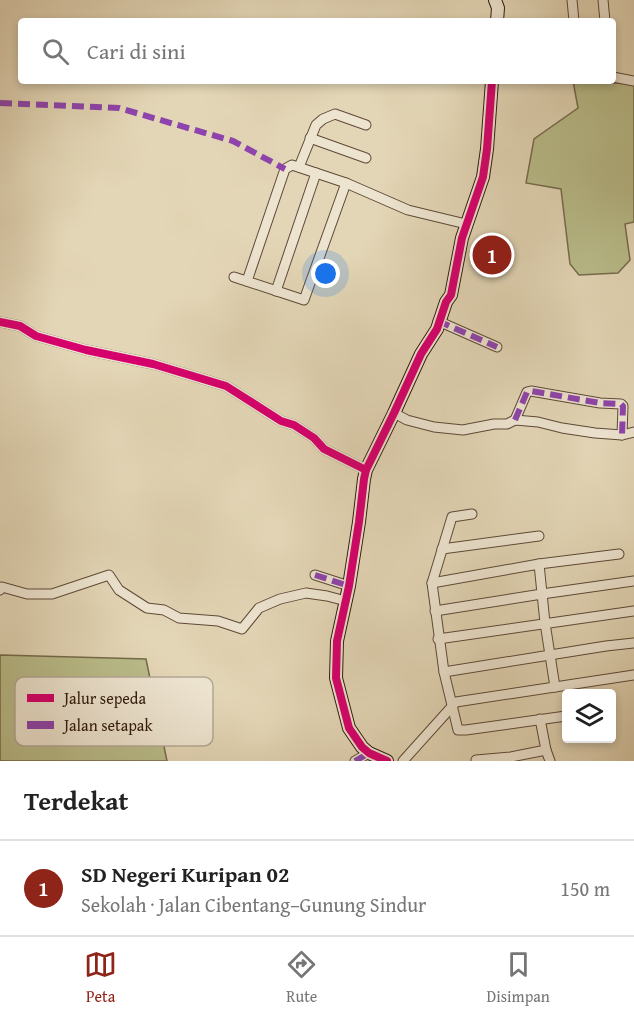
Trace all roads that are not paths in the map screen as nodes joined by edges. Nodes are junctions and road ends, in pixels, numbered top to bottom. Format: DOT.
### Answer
graph roads {
  1 [pos="495,0"];
  2 [pos="572,0"];
  3 [pos="603,0"];
  4 [pos="497,18"];
  5 [pos="574,18"];
  6 [pos="605,18"];
  7 [pos="616,78"];
  8 [pos="634,81"];
  9 [pos="492,84"];
  10 [pos="366,125"];
  11 [pos="310,138"];
  12 [pos="366,158"];
  13 [pos="299,167"];
  14 [pos="316,173"];
  15 [pos="346,183"];
  16 [pos="466,224"];
  17 [pos="234,277"];
  18 [pos="247,281"];
  19 [pos="276,291"];
  20 [pos="438,321"];
  21 [pos="0,322"];
  22 [pos="497,347"];
  23 [pos="394,413"];
  24 [pos="515,420"];
  25 [pos="634,432"];
  26 [pos="622,435"];
  27 [pos="366,470"];
  28 [pos="472,514"];
  29 [pos="539,536"];
  30 [pos="442,549"];
  31 [pos="619,554"];
  32 [pos="539,564"];
  33 [pos="315,575"];
  34 [pos="634,581"];
  35 [pos="432,583"];
  36 [pos="349,586"];
  37 [pos="0,590"];
  38 [pos="542,594"];
  39 [pos="346,601"];
  40 [pos="634,610"];
  41 [pos="435,611"];
  42 [pos="545,623"];
  43 [pos="438,639"];
  44 [pos="634,643"];
  45 [pos="550,655"];
  46 [pos="444,672"];
  47 [pos="634,675"];
  48 [pos="555,687"];
  49 [pos="453,706"];
  50 [pos="562,717"];
  51 [pos="540,719"];
  52 [pos="546,750"];
  53 [pos="369,753"];
  54 [pos="512,759"];
  55 [pos="476,760"];
  56 [pos="355,761"];
  57 [pos="387,761"];
  58 [pos="403,761"];
  59 [pos="550,761"];
  1 -- 4 [label="street"];
  2 -- 5 [label="street"];
  3 -- 6 [label="street"];
  7 -- 8 [label="street"];
  9 -- 16 [label="street"];
  10 -- 11 [label="street"];
  11 -- 12 [label="street"];
  11 -- 13 [label="street"];
  13 -- 14 [label="street"];
  13 -- 18 [label="street"];
  14 -- 15 [label="street"];
  14 -- 19 [label="street"];
  15 -- 16 [label="street"];
  15 -- 19 [label="street"];
  16 -- 20 [label="street"];
  17 -- 18 [label="street"];
  18 -- 19 [label="street"];
  20 -- 22 [label="street"];
  20 -- 23 [label="street"];
  21 -- 27 [label="street"];
  23 -- 24 [label="street"];
  23 -- 27 [label="street"];
  24 -- 26 [label="street"];
  24 -- 26 [label="street"];
  25 -- 26 [label="street"];
  27 -- 36 [label="street"];
  28 -- 30 [label="street"];
  29 -- 30 [label="street"];
  30 -- 35 [label="street"];
  31 -- 32 [label="street"];
  32 -- 35 [label="street"];
  32 -- 38 [label="street"];
  33 -- 36 [label="street"];
  34 -- 38 [label="street"];
  35 -- 41 [label="street"];
  36 -- 39 [label="street"];
  37 -- 39 [label="street"];
  38 -- 41 [label="street"];
  38 -- 42 [label="street"];
  39 -- 53 [label="street"];
  40 -- 42 [label="street"];
  41 -- 43 [label="street"];
  42 -- 43 [label="street"];
  42 -- 45 [label="street"];
  43 -- 46 [label="street"];
  44 -- 45 [label="street"];
  45 -- 46 [label="street"];
  45 -- 48 [label="street"];
  46 -- 49 [label="street"];
  47 -- 48 [label="street"];
  48 -- 49 [label="street"];
  49 -- 51 [label="street"];
  49 -- 58 [label="street"];
  50 -- 51 [label="street"];
  51 -- 52 [label="street"];
  52 -- 54 [label="street"];
  52 -- 59 [label="street"];
  53 -- 56 [label="street"];
  53 -- 57 [label="street"];
  54 -- 55 [label="street"];
}
